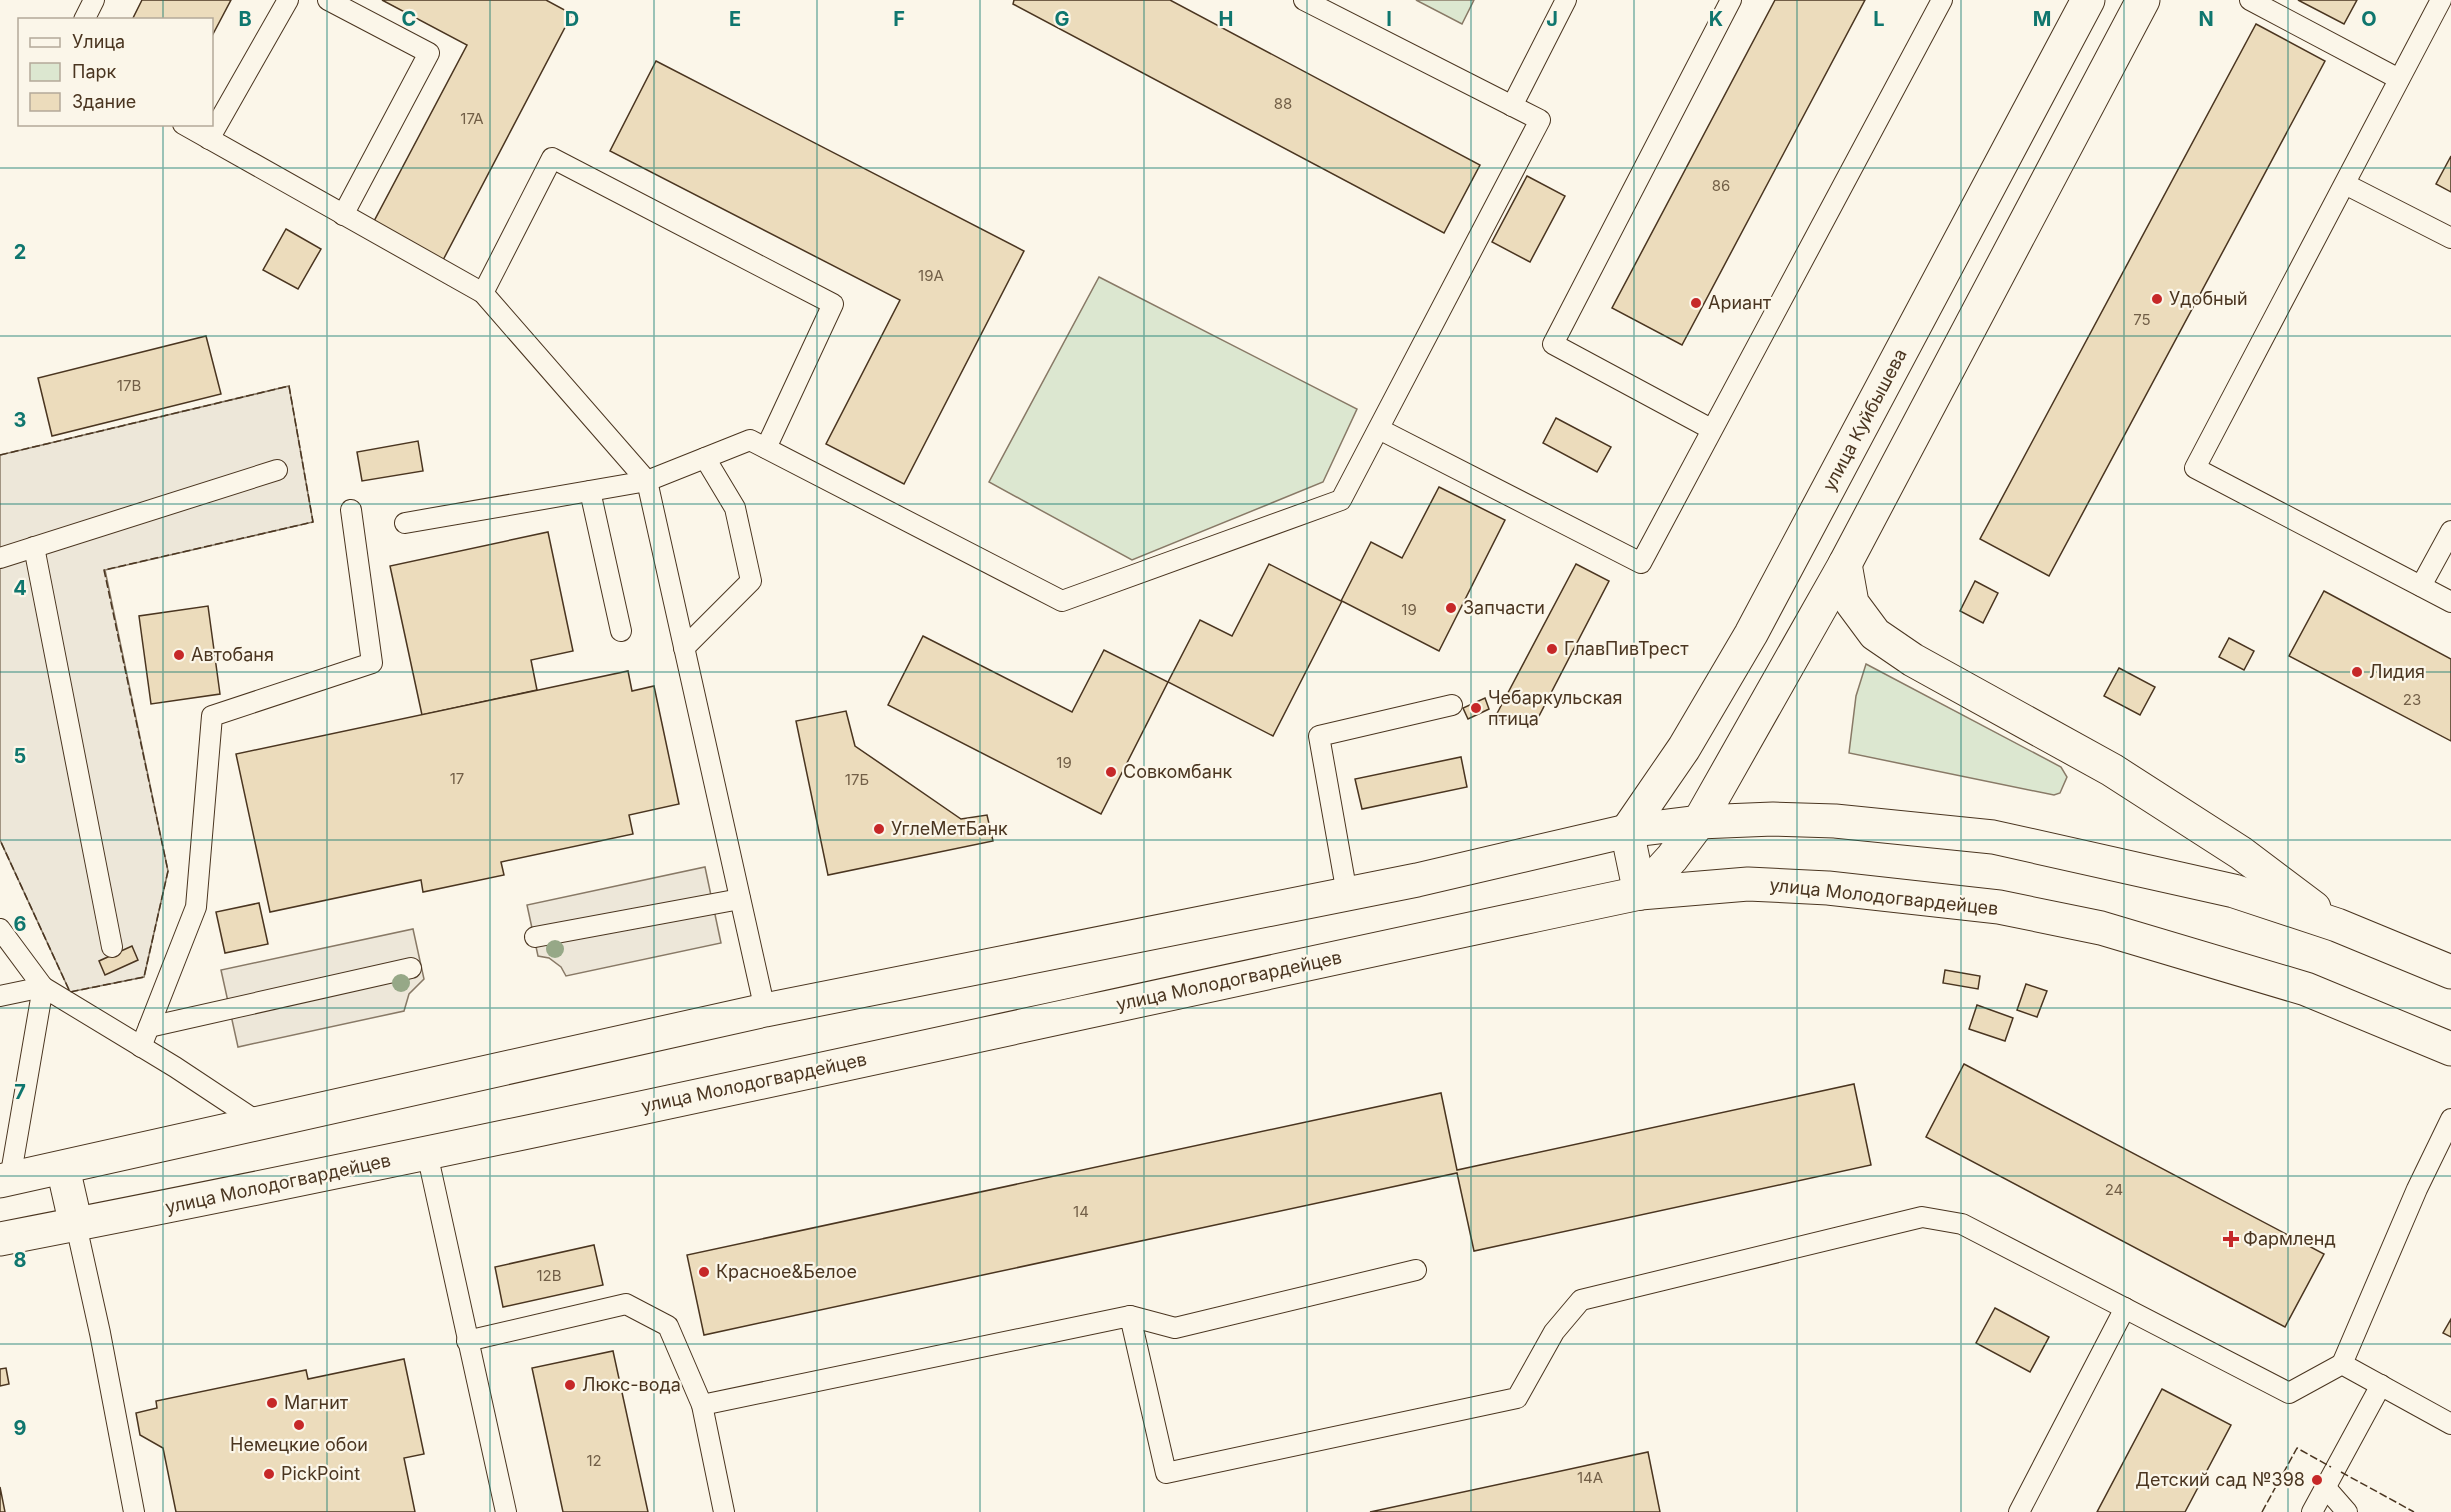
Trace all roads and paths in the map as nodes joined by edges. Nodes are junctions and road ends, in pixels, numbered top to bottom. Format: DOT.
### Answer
graph roads {
  1 [pos="94,0"];
  2 [pos="288,0"];
  3 [pos="328,0"];
  4 [pos="1304,0"];
  5 [pos="1566,0"];
  6 [pos="1731,0"];
  7 [pos="1942,0"];
  8 [pos="2088,0"];
  9 [pos="2144,0"];
  10 [pos="2250,0"];
  11 [pos="2441,0"];
  12 [pos="85,18"];
  13 [pos="2399,80"];
  14 [pos="1512,106"];
  15 [pos="187,126"];
  16 [pos="210,139"];
  17 [pos="2345,184"];
  18 [pos="344,215"];
  19 [pos="2451,238"];
  20 [pos="483,293"];
  21 [pos="1379,429"];
  22 [pos="1711,429"];
  23 [pos="766,448"];
  24 [pos="705,458"];
  25 [pos="277,470"];
  26 [pos="648,481"];
  27 [pos="590,491"];
  28 [pos="351,510"];
  29 [pos="405,523"];
  30 [pos="2451,531"];
  31 [pos="34,547"];
  32 [pos="0,558"];
  33 [pos="1845,564"];
  34 [pos="2421,586"];
  35 [pos="2451,602"];
  36 [pos="621,631"];
  37 [pos="684,648"];
  38 [pos="1452,705"];
  39 [pos="1699,822"];
  40 [pos="1627,831"];
  41 [pos="1640,893"];
  42 [pos="1347,894"];
  43 [pos="740,899"];
  44 [pos="2337,925"];
  45 [pos="0,929"];
  46 [pos="535,938"];
  47 [pos="112,947"];
  48 [pos="9,955"];
  49 [pos="411,968"];
  50 [pos="2451,972"];
  51 [pos="43,987"];
  52 [pos="0,996"];
  53 [pos="765,1010"];
  54 [pos="149,1027"];
  55 [pos="141,1047"];
  56 [pos="2451,1049"];
  57 [pos="2451,1119"];
  58 [pos="261,1124"];
  59 [pos="427,1152"];
  60 [pos="63,1168"];
  61 [pos="5,1180"];
  62 [pos="76,1224"];
  63 [pos="0,1239"];
  64 [pos="1416,1270"];
  65 [pos="2125,1308"];
  66 [pos="1130,1316"];
  67 [pos="467,1341"];
  68 [pos="2342,1364"];
  69 [pos="2381,1385"];
  70 [pos="702,1404"];
  71 [pos="2451,1424"];
  72 [pos="2326,1488"];
  73 [pos="134,1512"];
  74 [pos="506,1512"];
  75 [pos="724,1512"];
  76 [pos="2019,1512"];
  77 [pos="2312,1512"];
  78 [pos="2347,1512"];
  1 -- 12 [label="lane"];
  2 -- 16 [label="lane"];
  3 -- 18 [label="lane"];
  4 -- 14 [label="lane"];
  5 -- 14 [label="lane"];
  6 -- 22 [label="lane"];
  7 -- 22 [label="lane"];
  8 -- 40 [label="main road, улица Куйбышева"];
  9 -- 33 [label="main road"];
  10 -- 13 [label="lane"];
  11 -- 13 [label="lane"];
  13 -- 17 [label="lane"];
  14 -- 21 [label="lane"];
  15 -- 16 [label="lane"];
  16 -- 18 [label="lane"];
  17 -- 19 [label="lane"];
  17 -- 34 [label="lane"];
  18 -- 20 [label="lane"];
  20 -- 23 [label="lane"];
  20 -- 26 [label="lane"];
  21 -- 22 [label="lane"];
  21 -- 23 [label="lane"];
  23 -- 24 [label="lane"];
  24 -- 26 [label="lane"];
  24 -- 37 [label="lane"];
  25 -- 31 [label="lane"];
  26 -- 27 [label="lane"];
  26 -- 37 [label="lane"];
  27 -- 29 [label="lane"];
  27 -- 36 [label="lane"];
  28 -- 54 [label="lane"];
  30 -- 34 [label="lane"];
  31 -- 32 [label="lane"];
  31 -- 47 [label="lane"];
  33 -- 39 [label="main road"];
  33 -- 44 [label="main road"];
  34 -- 35 [label="lane"];
  37 -- 43 [label="lane"];
  38 -- 42 [label="lane"];
  39 -- 40 [label="main road"];
  39 -- 41 [label="main road"];
  39 -- 44 [label="main road"];
  40 -- 41 [label="main road"];
  40 -- 42 [label="main road"];
  41 -- 56 [label="main road, улица Молодогвардейцев"];
  41 -- 59 [label="main road, улица Молодогвардейцев"];
  42 -- 53 [label="main road"];
  43 -- 46 [label="lane"];
  43 -- 53 [label="lane"];
  44 -- 50 [label="main road"];
  45 -- 48 [label="lane"];
  48 -- 51 [label="lane"];
  49 -- 54 [label="lane"];
  51 -- 52 [label="lane"];
  51 -- 55 [label="lane"];
  51 -- 61 [label="lane"];
  53 -- 58 [label="main road"];
  54 -- 55 [label="lane"];
  55 -- 58 [label="lane"];
  57 -- 68 [label="lane"];
  58 -- 60 [label="main road"];
  59 -- 62 [label="main road, улица Молодогвардейцев"];
  59 -- 67 [label="lane"];
  60 -- 61 [label="main road"];
  60 -- 62 [label="main road"];
  62 -- 63 [label="main road, улица Молодогвардейцев"];
  62 -- 73 [label="lane"];
  64 -- 66 [label="lane"];
  65 -- 66 [label="lane"];
  65 -- 68 [label="lane"];
  65 -- 76 [label="lane"];
  66 -- 70 [label="lane"];
  67 -- 70 [label="lane"];
  67 -- 74 [label="lane"];
  68 -- 69 [label="lane"];
  69 -- 71 [label="lane"];
  69 -- 72 [label="lane"];
  70 -- 75 [label="lane"];
  72 -- 77 [label="lane"];
  72 -- 78 [label="lane"];
}
